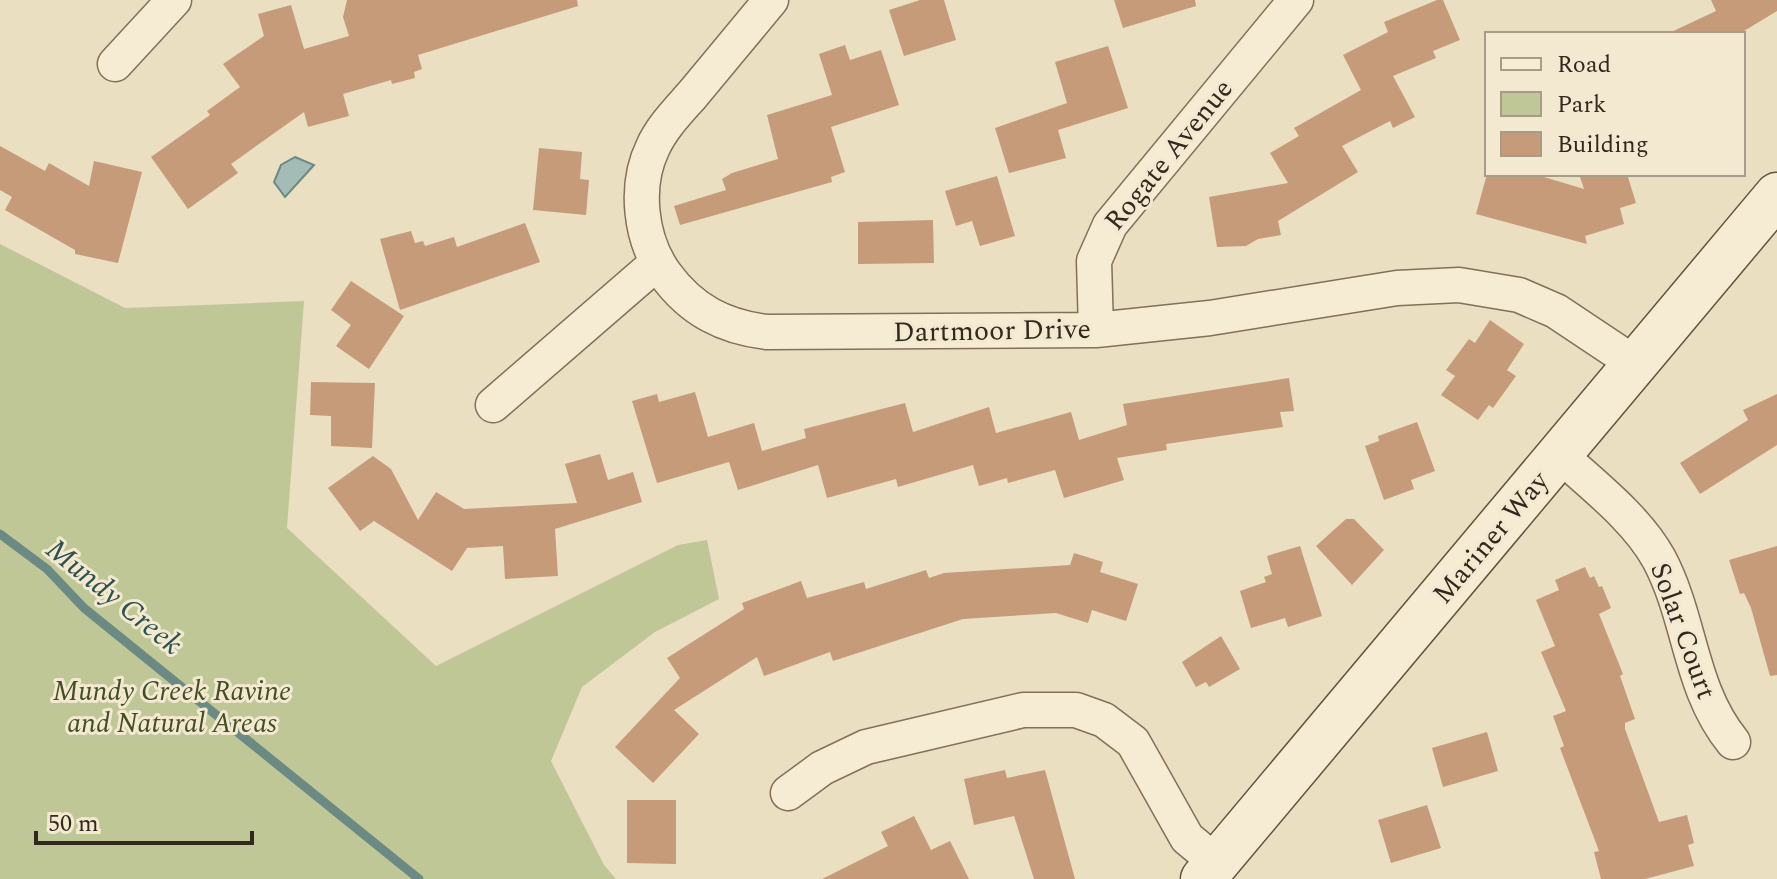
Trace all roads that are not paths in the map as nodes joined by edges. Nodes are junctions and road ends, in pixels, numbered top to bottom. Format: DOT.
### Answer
graph roads {
  1 [pos="174,0"];
  2 [pos="771,0"];
  3 [pos="1296,0"];
  4 [pos="115,64"];
  5 [pos="1777,195"];
  6 [pos="657,263"];
  7 [pos="1096,330"];
  8 [pos="1637,365"];
  9 [pos="493,405"];
  10 [pos="1561,456"];
  11 [pos="1733,742"];
  12 [pos="788,793"];
  13 [pos="1210,871"];
  1 -- 4 [label="street"];
  2 -- 6 [label="street, Dartmoor Drive"];
  3 -- 7 [label="street, Rogate Avenue"];
  5 -- 8 [label="main road, Mariner Way"];
  6 -- 7 [label="street, Dartmoor Drive"];
  6 -- 9 [label="street"];
  7 -- 8 [label="street, Dartmoor Drive"];
  8 -- 10 [label="main road, Mariner Way"];
  10 -- 11 [label="street, Solar Court"];
  10 -- 13 [label="main road, Mariner Way"];
  12 -- 13 [label="street"];
}
